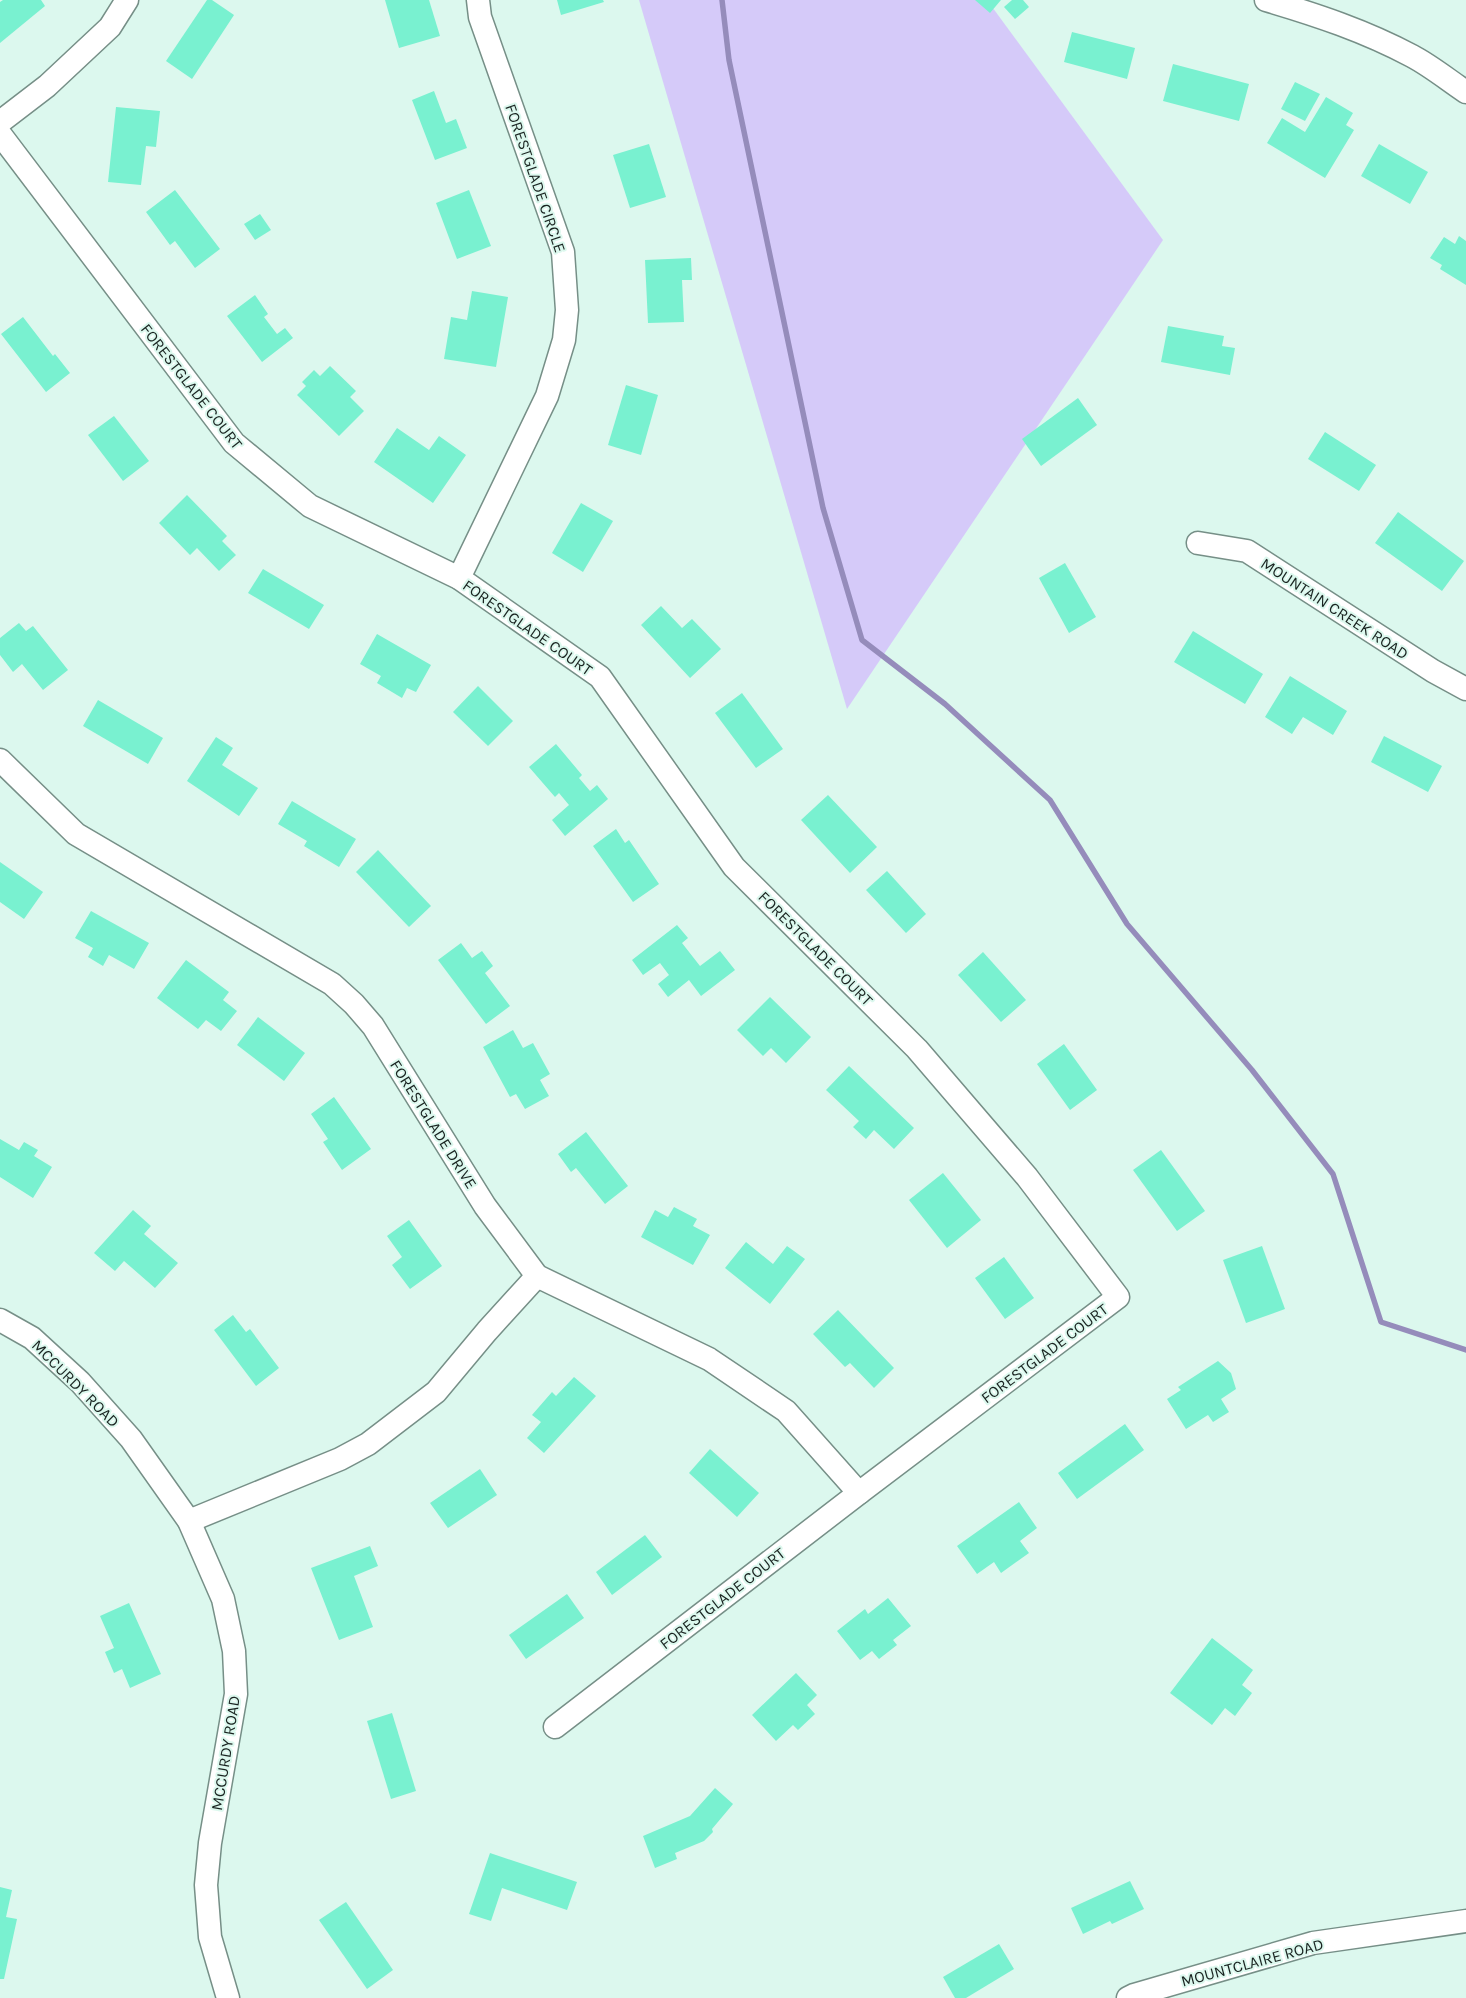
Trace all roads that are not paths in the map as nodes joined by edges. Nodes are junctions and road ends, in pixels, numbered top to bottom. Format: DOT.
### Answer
graph roads {
  1 [pos="127,0"];
  2 [pos="478,0"];
  3 [pos="1266,0"];
  4 [pos="1466,92"];
  5 [pos="0,122"];
  6 [pos="0,134"];
  7 [pos="1198,542"];
  8 [pos="459,578"];
  9 [pos="1466,689"];
  10 [pos="0,760"];
  11 [pos="537,1276"];
  12 [pos="0,1320"];
  13 [pos="859,1493"];
  14 [pos="189,1521"];
  15 [pos="555,1727"];
  16 [pos="1466,1921"];
  17 [pos="228,1998"];
  18 [pos="1128,1998"];
  1 -- 5 [label="street"];
  2 -- 8 [label="street, FORESTGLADE CIRCLE"];
  3 -- 4 [label="street"];
  6 -- 8 [label="street, FORESTGLADE COURT"];
  7 -- 9 [label="street, MOUNTAIN CREEK ROAD"];
  8 -- 13 [label="street, FORESTGLADE COURT"];
  10 -- 11 [label="street, FORESTGLADE DRIVE"];
  11 -- 13 [label="street, FORESTGLADE DRIVE"];
  11 -- 14 [label="street"];
  12 -- 14 [label="street, MCCURDY ROAD"];
  13 -- 15 [label="street, FORESTGLADE COURT"];
  14 -- 17 [label="street, MCCURDY ROAD"];
  16 -- 18 [label="street, MOUNTCLAIRE ROAD"];
}
